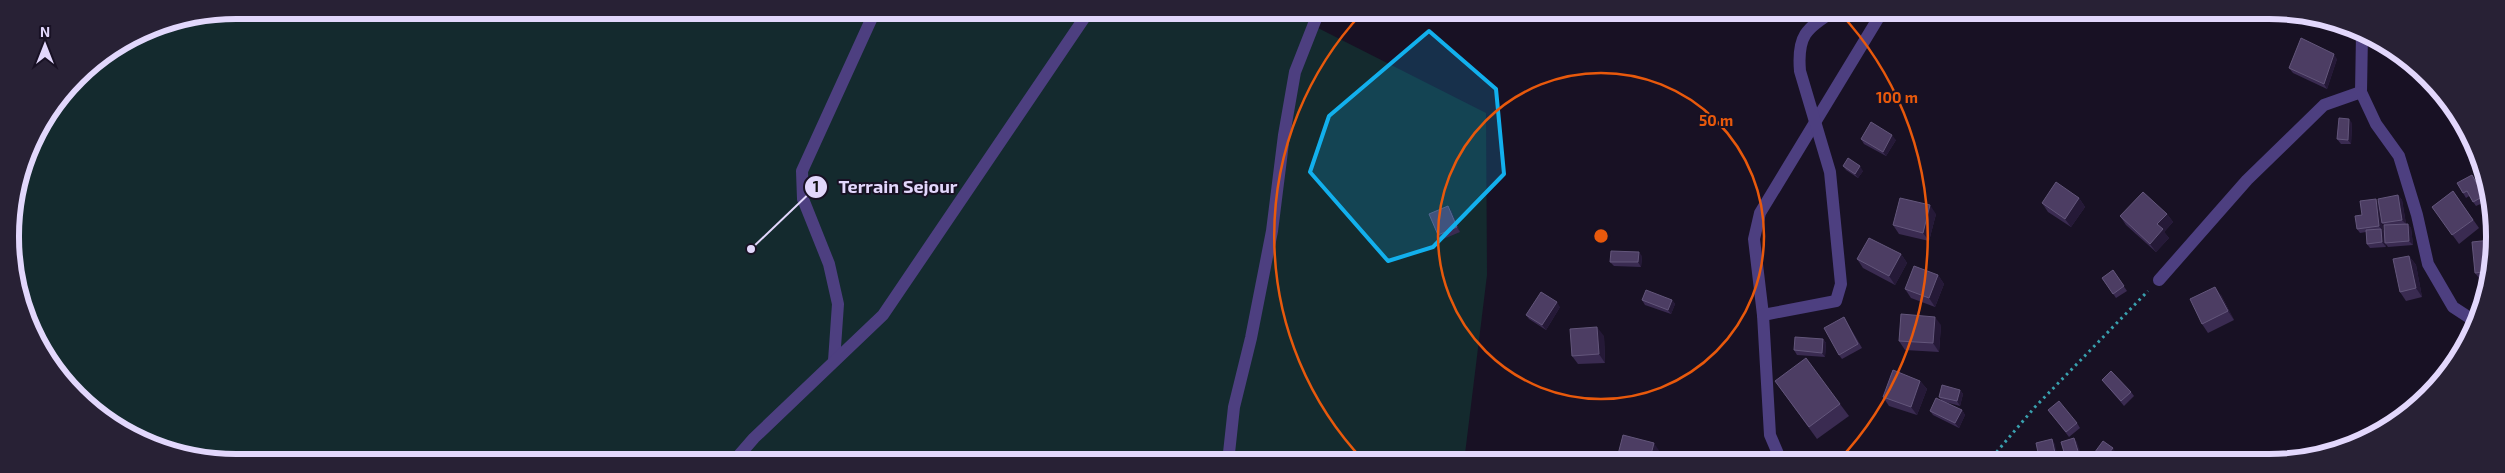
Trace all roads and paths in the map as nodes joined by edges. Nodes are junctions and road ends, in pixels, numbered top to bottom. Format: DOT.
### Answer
graph roads {
  1 [pos="871,19"];
  2 [pos="1084,19"];
  3 [pos="1316,19"];
  4 [pos="1822,19"];
  5 [pos="1878,19"];
  6 [pos="2362,40"];
  7 [pos="2361,92"];
  8 [pos="1816,119"];
  9 [pos="2159,280"];
  10 [pos="1763,315"];
  11 [pos="2471,318"];
  12 [pos="834,362"];
  13 [pos="741,454"];
  14 [pos="1229,454"];
  15 [pos="1777,454"];
  16 [pos="1995,454"];
  1 -- 12 [label="street"];
  2 -- 12 [label="street"];
  3 -- 14 [label="street"];
  4 -- 8 [label="street"];
  5 -- 8 [label="street"];
  6 -- 7 [label="street"];
  7 -- 9 [label="street"];
  7 -- 11 [label="street"];
  8 -- 10 [label="street"];
  8 -- 10 [label="street"];
  9 -- 16 [label="path"];
  10 -- 15 [label="street"];
  12 -- 13 [label="street"];
}
